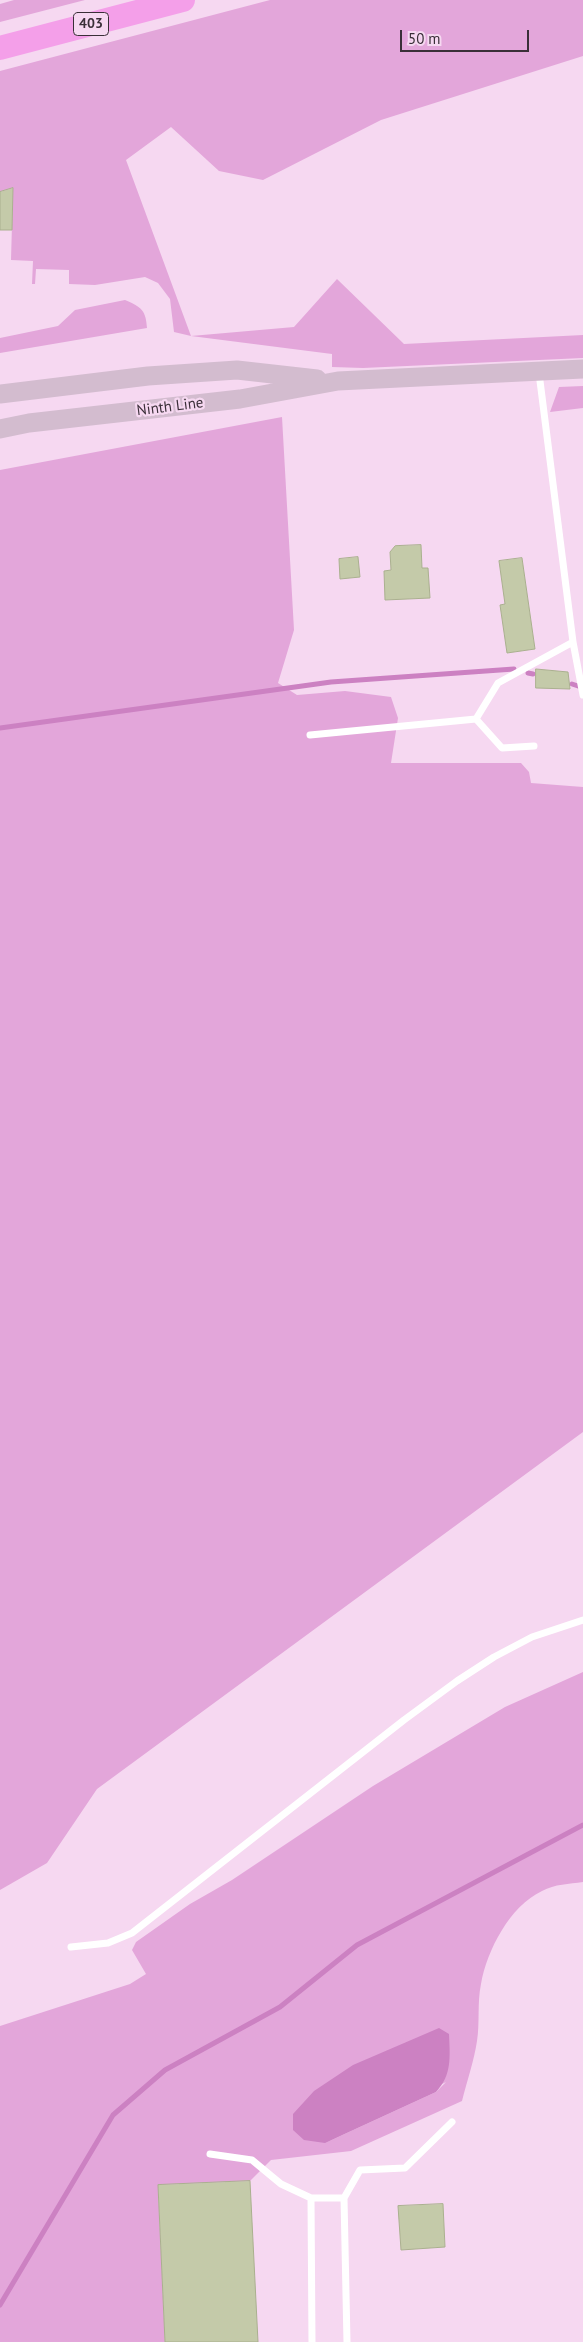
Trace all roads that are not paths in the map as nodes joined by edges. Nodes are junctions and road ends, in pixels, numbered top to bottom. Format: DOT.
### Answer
graph roads {
  1 [pos="183,0"];
  2 [pos="0,48"];
  3 [pos="583,369"];
  4 [pos="539,371"];
  5 [pos="338,381"];
  6 [pos="0,394"];
  7 [pos="0,428"];
  8 [pos="573,642"];
  9 [pos="583,694"];
  10 [pos="476,719"];
  11 [pos="310,735"];
  12 [pos="534,746"];
  13 [pos="583,1620"];
  14 [pos="71,1947"];
  15 [pos="452,2122"];
  16 [pos="210,2154"];
  17 [pos="311,2198"];
  18 [pos="344,2198"];
  19 [pos="312,2342"];
  20 [pos="348,2342"];
  1 -- 2 [label="highway, 403"];
  3 -- 4 [label="main road, Ninth Line"];
  4 -- 5 [label="main road, Ninth Line"];
  4 -- 8 [label="lane"];
  5 -- 6 [label="main road, Ninth Line"];
  5 -- 7 [label="main road, Ninth Line"];
  8 -- 9 [label="lane"];
  8 -- 10 [label="lane"];
  10 -- 11 [label="lane"];
  10 -- 12 [label="lane"];
  13 -- 14 [label="lane"];
  15 -- 18 [label="lane"];
  16 -- 17 [label="lane"];
  17 -- 18 [label="lane"];
  17 -- 19 [label="lane"];
  18 -- 20 [label="lane"];
}
